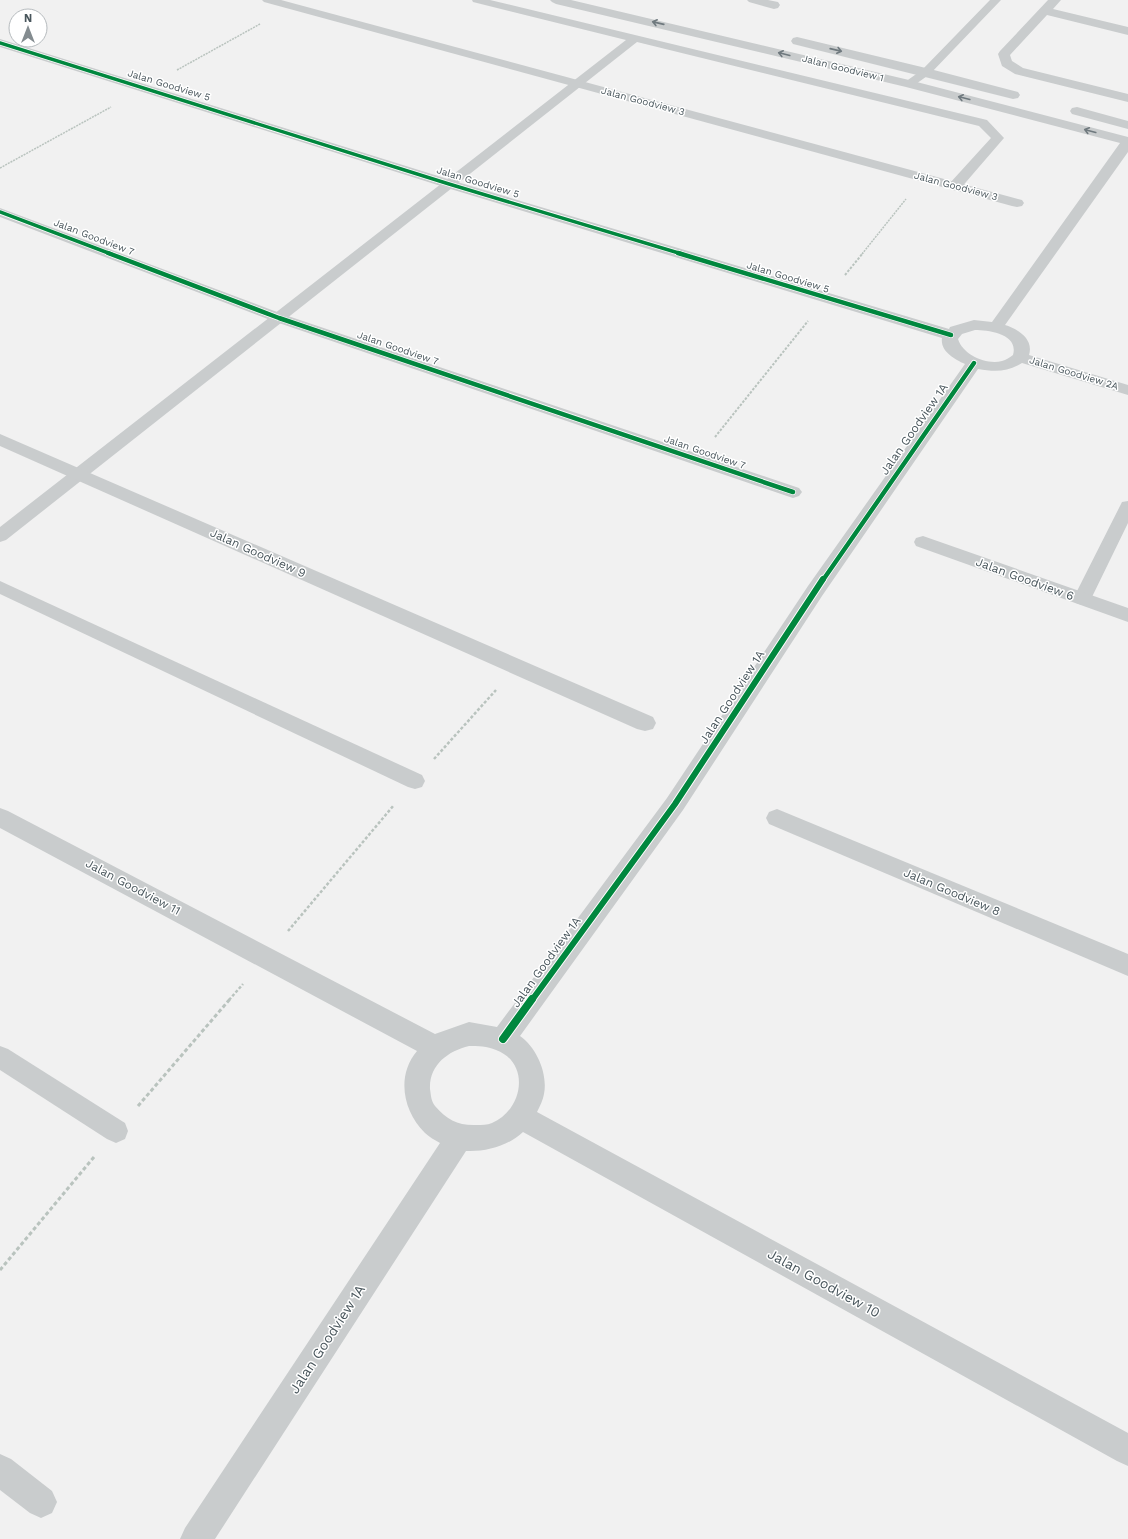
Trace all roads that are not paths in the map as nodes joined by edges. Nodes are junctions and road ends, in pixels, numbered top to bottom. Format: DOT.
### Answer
graph roads {
  1 [pos="268,0"];
  2 [pos="477,0"];
  3 [pos="556,0"];
  4 [pos="753,0"];
  5 [pos="996,0"];
  6 [pos="1055,0"];
  7 [pos="774,5"];
  8 [pos="1044,11"];
  9 [pos="1128,31"];
  10 [pos="782,38"];
  11 [pos="634,39"];
  12 [pos="0,43"];
  13 [pos="926,72"];
  14 [pos="577,84"];
  15 [pos="909,84"];
  16 [pos="1128,98"];
  17 [pos="1028,99"];
  18 [pos="1066,109"];
  19 [pos="1128,125"];
  20 [pos="1128,141"];
  21 [pos="449,184"];
  22 [pos="955,186"];
  23 [pos="1018,203"];
  24 [pos="0,212"];
  25 [pos="279,318"];
  26 [pos="996,327"];
  27 [pos="951,335"];
  28 [pos="1020,357"];
  29 [pos="974,363"];
  30 [pos="1128,390"];
  31 [pos="0,439"];
  32 [pos="79,474"];
  33 [pos="793,492"];
  34 [pos="1128,506"];
  35 [pos="0,536"];
  36 [pos="923,542"];
  37 [pos="0,587"];
  38 [pos="1082,599"];
  39 [pos="1128,615"];
  40 [pos="645,723"];
  41 [pos="415,781"];
  42 [pos="0,817"];
  43 [pos="777,818"];
  44 [pos="1128,965"];
  45 [pos="503,1039"];
  46 [pos="436,1048"];
  47 [pos="0,1057"];
  48 [pos="521,1116"];
  49 [pos="116,1130"];
  50 [pos="458,1138"];
  51 [pos="1128,1450"];
  52 [pos="0,1470"];
  53 [pos="41,1502"];
  54 [pos="196,1539"];
  1 -- 14 [label="street, Jalan Goodview 3"];
  2 -- 11 [label="lane"];
  15 -- 3 [label="street, Jalan Goodview 1, one-way"];
  4 -- 7 [label="street"];
  5 -- 13 [label="lane"];
  6 -- 8 [label="street"];
  8 -- 9 [label="street"];
  8 -- 16 [label="street"];
  10 -- 13 [label="street, Jalan Goodview 1, one-way"];
  11 -- 14 [label="lane"];
  11 -- 22 [label="lane"];
  12 -- 21 [label="street, Jalan Goodview 5"];
  13 -- 15 [label="lane"];
  13 -- 17 [label="street, Jalan Goodview 1"];
  14 -- 21 [label="lane"];
  14 -- 22 [label="street, Jalan Goodview 3"];
  20 -- 15 [label="street, Jalan Goodview 1, one-way"];
  18 -- 19 [label="street"];
  20 -- 26 [label="street"];
  21 -- 25 [label="lane"];
  21 -- 27 [label="street, Jalan Goodview 5"];
  22 -- 23 [label="street, Jalan Goodview 3"];
  24 -- 25 [label="street, Jalan Goodview 7"];
  25 -- 32 [label="lane"];
  25 -- 33 [label="street, Jalan Goodview 7"];
  26 -- 27 [label="street"];
  26 -- 28 [label="street"];
  27 -- 29 [label="street"];
  28 -- 29 [label="street"];
  28 -- 30 [label="street, Jalan Goodview 2A"];
  29 -- 45 [label="street, Jalan Goodview 1A"];
  31 -- 32 [label="street, Jalan Goodview 9"];
  32 -- 35 [label="lane"];
  32 -- 40 [label="street, Jalan Goodview 9"];
  34 -- 38 [label="lane"];
  36 -- 38 [label="street, Jalan Goodview 6"];
  37 -- 41 [label="lane"];
  38 -- 39 [label="street, Jalan Goodview 6"];
  42 -- 46 [label="street, Jalan Goodview 11"];
  43 -- 44 [label="street, Jalan Goodview 8"];
  45 -- 46 [label="street"];
  45 -- 48 [label="street"];
  46 -- 50 [label="street"];
  47 -- 49 [label="lane"];
  48 -- 50 [label="street"];
  48 -- 51 [label="street, Jalan Goodview 10"];
  50 -- 54 [label="street, Jalan Goodview 1A"];
  52 -- 53 [label="street"];
}
